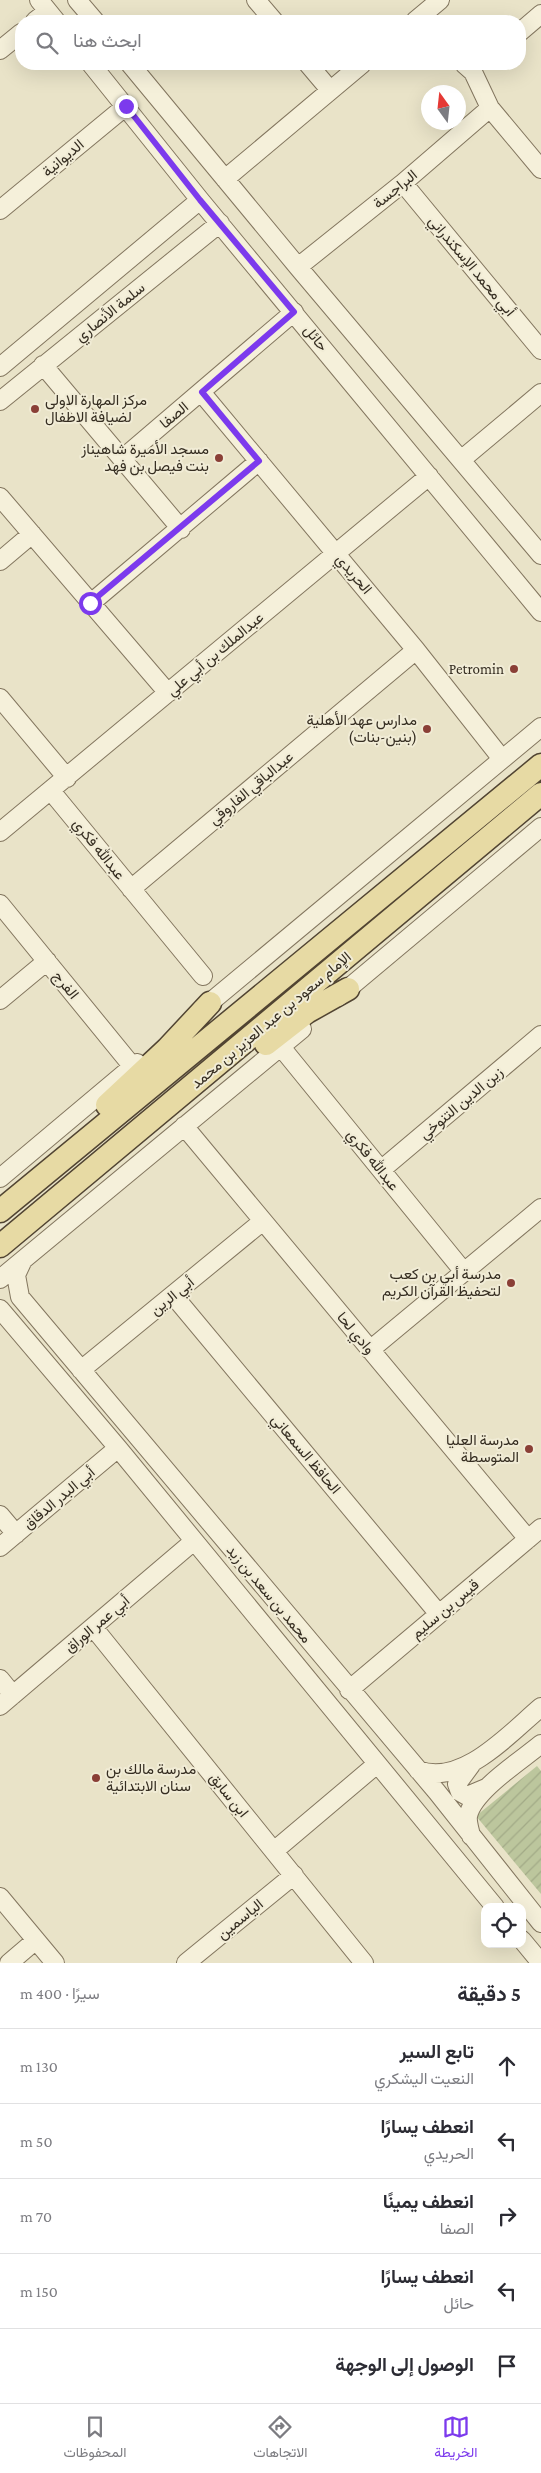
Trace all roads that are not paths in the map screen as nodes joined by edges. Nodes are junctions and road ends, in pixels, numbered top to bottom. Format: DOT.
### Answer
graph roads {
  1 [pos="77,0"];
  2 [pos="256,0"];
  3 [pos="440,0"];
  4 [pos="541,14"];
  5 [pos="90,15"];
  6 [pos="269,15"];
  7 [pos="424,15"];
  8 [pos="526,27"];
  9 [pos="15,38"];
  10 [pos="0,50"];
  11 [pos="97,70"];
  12 [pos="135,70"];
  13 [pos="313,70"];
  14 [pos="355,70"];
  15 [pos="474,70"];
  16 [pos="330,90"];
  17 [pos="126,106"];
  18 [pos="490,108"];
  19 [pos="541,169"];
  20 [pos="226,179"];
  21 [pos="403,183"];
  22 [pos="200,200"];
  23 [pos="0,210"];
  24 [pos="220,223"];
  25 [pos="298,268"];
  26 [pos="294,312"];
  27 [pos="541,350"];
  28 [pos="43,365"];
  29 [pos="0,367"];
  30 [pos="202,392"];
  31 [pos="541,393"];
  32 [pos="0,401"];
  33 [pos="122,459"];
  34 [pos="461,460"];
  35 [pos="259,461"];
  36 [pos="429,476"];
  37 [pos="0,497"];
  38 [pos="181,528"];
  39 [pos="32,534"];
  40 [pos="336,553"];
  41 [pos="541,555"];
  42 [pos="0,561"];
  43 [pos="90,603"];
  44 [pos="541,612"];
  45 [pos="416,650"];
  46 [pos="168,693"];
  47 [pos="0,698"];
  48 [pos="541,727"];
  49 [pos="502,759"];
  50 [pos="541,765"];
  51 [pos="66,778"];
  52 [pos="51,791"];
  53 [pos="541,794"];
  54 [pos="0,832"];
  55 [pos="538,835"];
  56 [pos="132,888"];
  57 [pos="0,904"];
  58 [pos="47,961"];
  59 [pos="203,976"];
  60 [pos="348,989"];
  61 [pos="0,1000"];
  62 [pos="210,1003"];
  63 [pos="541,1035"];
  64 [pos="281,1047"];
  65 [pos="133,1067"];
  66 [pos="184,1126"];
  67 [pos="132,1137"];
  68 [pos="381,1170"];
  69 [pos="47,1172"];
  70 [pos="0,1178"];
  71 [pos="541,1208"];
  72 [pos="0,1212"];
  73 [pos="263,1221"];
  74 [pos="0,1246"];
  75 [pos="23,1260"];
  76 [pos="464,1272"];
  77 [pos="0,1279"];
  78 [pos="173,1295"];
  79 [pos="28,1306"];
  80 [pos="4,1314"];
  81 [pos="370,1350"];
  82 [pos="81,1370"];
  83 [pos="118,1448"];
  84 [pos="0,1515"];
  85 [pos="537,1533"];
  86 [pos="16,1534"];
  87 [pos="194,1541"];
  88 [pos="0,1547"];
  89 [pos="438,1613"];
  90 [pos="93,1627"];
  91 [pos="0,1679"];
  92 [pos="349,1690"];
  93 [pos="6,1700"];
  94 [pos="541,1707"];
  95 [pos="541,1745"];
  96 [pos="377,1764"];
  97 [pos="471,1765"];
  98 [pos="418,1770"];
  99 [pos="489,1787"];
  100 [pos="471,1836"];
  101 [pos="274,1851"];
  102 [pos="294,1875"];
  103 [pos="0,1897"];
  104 [pos="492,1903"];
  105 [pos="541,1923"];
  106 [pos="36,1940"];
  107 [pos="526,1945"];
  108 [pos="540,1961"];
  109 [pos="8,1963"];
  110 [pos="55,1963"];
  111 [pos="186,1963"];
  112 [pos="364,1963"];
  1 -- 5 [label="street"];
  2 -- 6 [label="street"];
  3 -- 7 [label="street"];
  4 -- 8 [label="street"];
  9 -- 10 [label="street"];
  11 -- 17 [label="street, حائل"];
  12 -- 20 [label="street, حائل"];
  13 -- 16 [label="street"];
  14 -- 16 [label="street"];
  15 -- 18 [label="street"];
  16 -- 20 [label="street"];
  17 -- 22 [label="street, حائل"];
  17 -- 23 [label="street, الديوانية"];
  18 -- 19 [label="street"];
  18 -- 21 [label="street, البراجسة"];
  20 -- 25 [label="street, حائل"];
  21 -- 25 [label="street, البراجسة"];
  21 -- 27 [label="street, أبي محمد الإسكندراني"];
  22 -- 24 [label="street, حائل"];
  22 -- 29 [label="street, سلمة الأنصاري"];
  24 -- 26 [label="street, حائل"];
  24 -- 28 [label="street, سلمة الأنصاري"];
  25 -- 34 [label="street, حائل"];
  26 -- 30 [label="street, الصفا"];
  26 -- 36 [label="street, حائل"];
  28 -- 32 [label="street, سلمة الأنصاري"];
  28 -- 33 [label="street"];
  30 -- 33 [label="street, الصفا"];
  30 -- 35 [label="street, الحريدي"];
  31 -- 34 [label="street"];
  33 -- 38 [label="street"];
  34 -- 41 [label="street, حائل"];
  35 -- 38 [label="street"];
  35 -- 40 [label="street, الحريدي"];
  36 -- 40 [label="street, عبدالملك بن أبي علي"];
  36 -- 44 [label="street, حائل"];
  37 -- 39 [label="street"];
  38 -- 43 [label="street"];
  39 -- 42 [label="street"];
  39 -- 43 [label="street"];
  40 -- 45 [label="street, الحريدي"];
  40 -- 46 [label="street, عبدالملك بن أبي علي"];
  43 -- 46 [label="street"];
  45 -- 49 [label="street, الحريدي"];
  45 -- 56 [label="street, عبدالباقي الفاروقي"];
  46 -- 51 [label="street, عبدالملك بن أبي علي"];
  47 -- 51 [label="street"];
  48 -- 49 [label="street"];
  49 -- 62 [label="street"];
  50 -- 69 [label="main road, الإمام سعود بن عبد العزيز بن محمد"];
  51 -- 52 [label="street, عبدالملك بن أبي علي"];
  52 -- 54 [label="street, عبدالملك بن أبي علي"];
  52 -- 56 [label="street, عبدالله فكري"];
  53 -- 67 [label="main road, الإمام سعود بن عبد العزيز بن محمد"];
  55 -- 60 [label="street, الإمام سعود بن عبد العزيز بن محمد"];
  56 -- 59 [label="street, عبدالله فكري"];
  57 -- 58 [label="street, الفرج"];
  58 -- 61 [label="street"];
  58 -- 65 [label="street, الفرج"];
  60 -- 64 [label="street, الإمام سعود بن عبد العزيز بن محمد"];
  60 -- 67 [label="main road"];
  62 -- 65 [label="street"];
  62 -- 69 [label="main road"];
  63 -- 68 [label="street, زين الدين التنوخي"];
  64 -- 66 [label="street, الإمام سعود بن عبد العزيز بن محمد"];
  64 -- 68 [label="street, عبدالله فكري"];
  65 -- 70 [label="street"];
  66 -- 73 [label="street, وادي لحا"];
  66 -- 75 [label="street, الإمام سعود بن عبد العزيز بن محمد"];
  67 -- 74 [label="main road, الإمام سعود بن عبد العزيز بن محمد"];
  68 -- 76 [label="street, عبدالله فكري"];
  69 -- 72 [label="main road, الإمام سعود بن عبد العزيز بن محمد"];
  71 -- 76 [label="street"];
  73 -- 78 [label="street, أبي الرين"];
  73 -- 81 [label="street, وادي لحا"];
  75 -- 77 [label="street, الإمام سعود بن عبد العزيز بن محمد"];
  75 -- 79 [label="street, محمد بن سعد بن زيد"];
  76 -- 81 [label="street"];
  78 -- 82 [label="street, أبي الرين"];
  78 -- 89 [label="street, الحافظ السمعاني"];
  79 -- 80 [label="street"];
  79 -- 82 [label="street, محمد بن سعد بن زيد"];
  80 -- 83 [label="street, محمد بن سعد بن زيد"];
  81 -- 85 [label="street, وادي لحا"];
  82 -- 92 [label="street, محمد بن سعد بن زيد"];
  83 -- 86 [label="street, أبي البدر الدقاق"];
  83 -- 87 [label="street, محمد بن سعد بن زيد"];
  84 -- 86 [label="street"];
  85 -- 89 [label="street, قيس بن سليم"];
  86 -- 88 [label="street, أبي البدر الدقاق"];
  87 -- 90 [label="street, أبي عمر الوراق"];
  87 -- 96 [label="street, محمد بن سعد بن زيد"];
  89 -- 92 [label="street, قيس بن سليم"];
  90 -- 93 [label="street, أبي عمر الوراق"];
  90 -- 101 [label="street, ابن سابق"];
  91 -- 93 [label="street"];
  92 -- 98 [label="street, محمد بن سعد بن زيد"];
  94 -- 97 [label="street"];
  95 -- 99 [label="street"];
  96 -- 101 [label="street"];
  96 -- 104 [label="street, محمد بن سعد بن زيد"];
  97 -- 98 [label="street"];
  97 -- 99 [label="street"];
  98 -- 100 [label="street, محمد بن سعد بن زيد"];
  99 -- 100 [label="street"];
  100 -- 105 [label="street, محمد بن سعد بن زيد"];
  101 -- 102 [label="street, ابن سابق"];
  102 -- 111 [label="street, الياسمين"];
  102 -- 112 [label="street, ابن سابق"];
  103 -- 106 [label="street"];
  106 -- 109 [label="street"];
  106 -- 110 [label="street"];
  107 -- 108 [label="street"];
}
